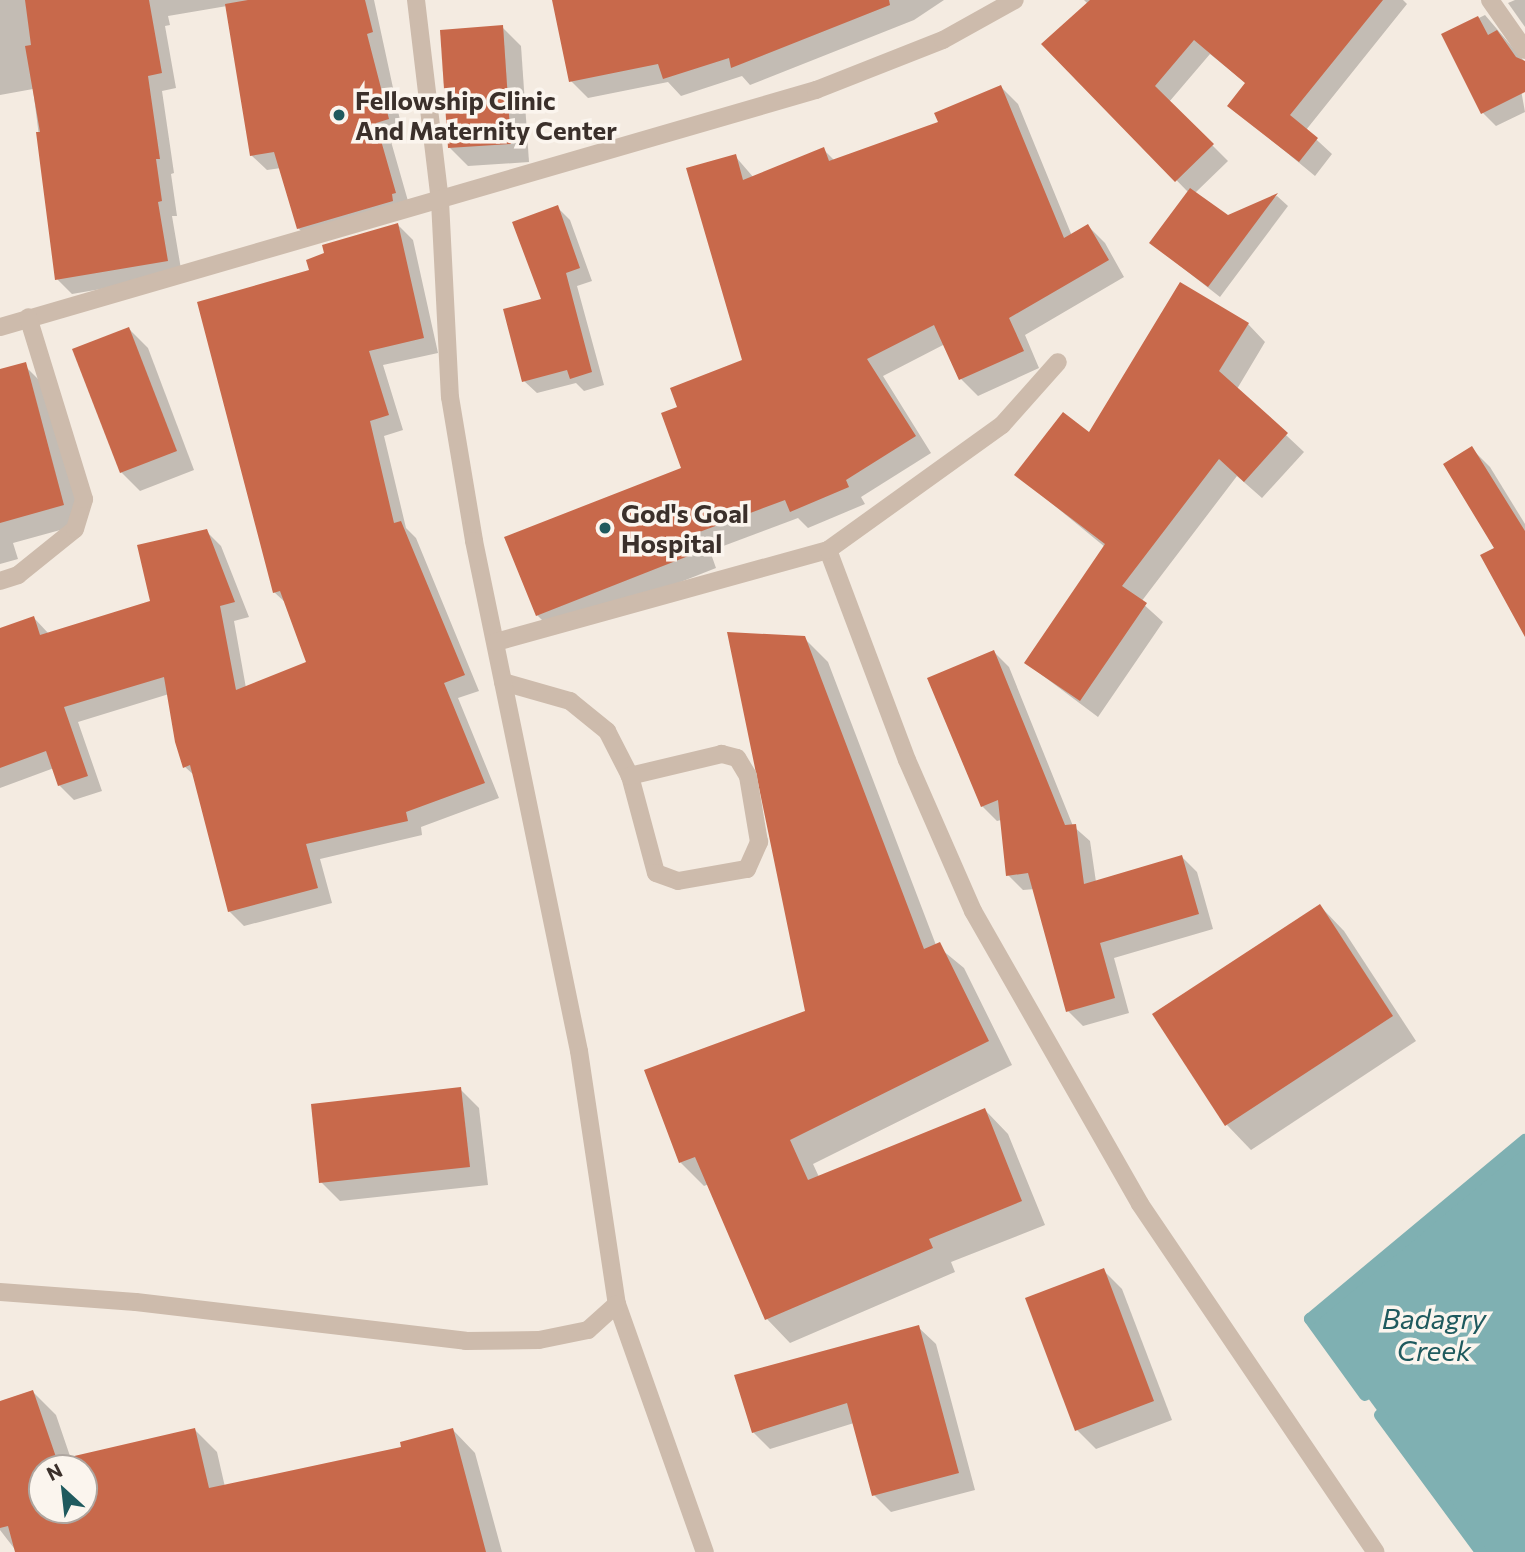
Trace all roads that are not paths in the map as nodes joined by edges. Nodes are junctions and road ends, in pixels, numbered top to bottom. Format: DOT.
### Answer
graph roads {
  1 [pos="416,0"];
  2 [pos="1015,0"];
  3 [pos="1490,0"];
  4 [pos="1525,50"];
  5 [pos="440,201"];
  6 [pos="28,317"];
  7 [pos="0,327"];
  8 [pos="1058,362"];
  9 [pos="828,550"];
  10 [pos="0,581"];
  11 [pos="496,642"];
  12 [pos="503,682"];
  13 [pos="630,776"];
  14 [pos="0,1292"];
  15 [pos="617,1304"];
  16 [pos="705,1552"];
  17 [pos="1376,1552"];
  1 -- 5 [label="street"];
  2 -- 5 [label="street"];
  3 -- 4 [label="street"];
  5 -- 6 [label="street"];
  5 -- 11 [label="street"];
  6 -- 7 [label="street"];
  6 -- 10 [label="street"];
  8 -- 9 [label="street"];
  9 -- 11 [label="street"];
  9 -- 17 [label="street"];
  11 -- 12 [label="street"];
  12 -- 13 [label="street"];
  12 -- 15 [label="street"];
  13 -- 13 [label="street"];
  14 -- 15 [label="street"];
  15 -- 16 [label="street"];
}
